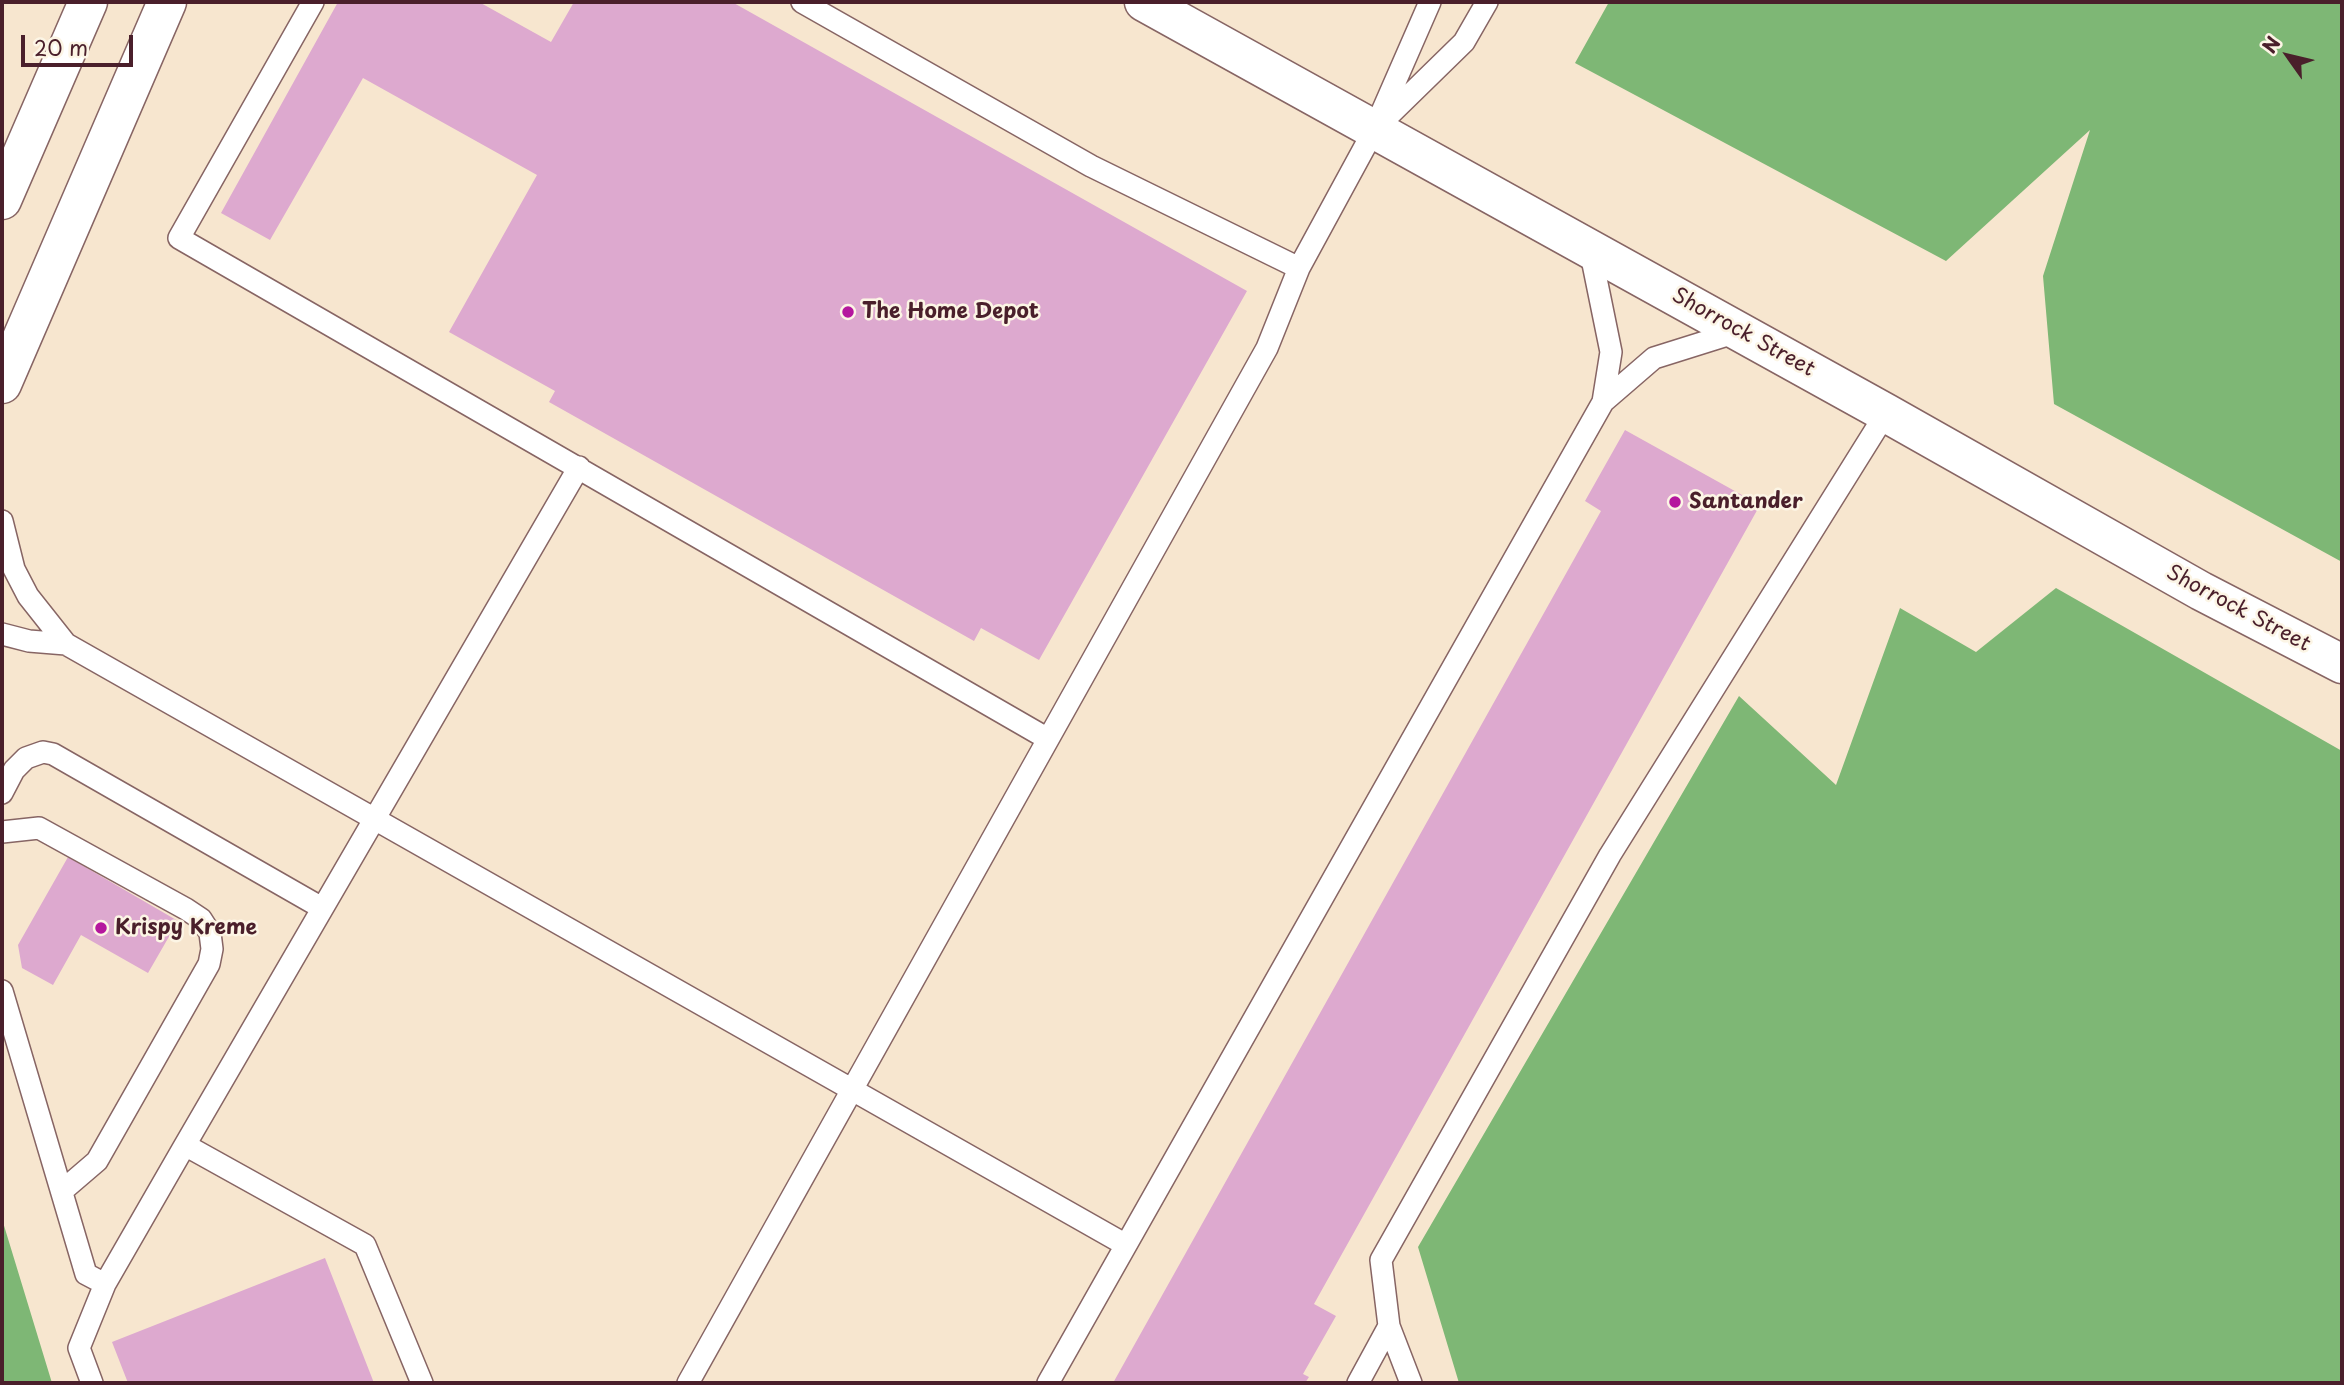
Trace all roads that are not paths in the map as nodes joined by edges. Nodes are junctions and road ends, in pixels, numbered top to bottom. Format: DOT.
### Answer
graph roads {
  1 [pos="88,2"];
  2 [pos="167,2"];
  3 [pos="313,2"];
  4 [pos="802,2"];
  5 [pos="1144,2"];
  6 [pos="1430,2"];
  7 [pos="1487,2"];
  8 [pos="1374,130"];
  9 [pos="2,200"];
  10 [pos="1590,249"];
  11 [pos="1299,268"];
  12 [pos="1740,331"];
  13 [pos="2,384"];
  14 [pos="1604,402"];
  15 [pos="1886,413"];
  16 [pos="579,467"];
  17 [pos="2,520"];
  18 [pos="2,634"];
  19 [pos="66,644"];
  20 [pos="2342,664"];
  21 [pos="1048,739"];
  22 [pos="2,793"];
  23 [pos="376,819"];
  24 [pos="2,832"];
  25 [pos="322,908"];
  26 [pos="2,991"];
  27 [pos="851,1091"];
  28 [pos="185,1145"];
  29 [pos="62,1191"];
  30 [pos="1126,1245"];
  31 [pos="104,1284"];
  32 [pos="1389,1326"];
  33 [pos="92,1383"];
  34 [pos="422,1383"];
  35 [pos="688,1383"];
  36 [pos="1048,1383"];
  37 [pos="1358,1383"];
  38 [pos="1411,1383"];
  1 -- 9 [label="main road"];
  2 -- 13 [label="main road"];
  3 -- 16 [label="lane"];
  4 -- 11 [label="lane"];
  5 -- 8 [label="main road, Shorrock Street"];
  6 -- 8 [label="lane"];
  7 -- 8 [label="lane"];
  8 -- 10 [label="main road, Shorrock Street"];
  8 -- 11 [label="lane"];
  10 -- 12 [label="main road, Shorrock Street"];
  10 -- 14 [label="lane"];
  11 -- 21 [label="lane"];
  12 -- 14 [label="lane"];
  12 -- 15 [label="main road, Shorrock Street"];
  14 -- 30 [label="lane"];
  15 -- 20 [label="main road, Shorrock Street"];
  15 -- 32 [label="lane"];
  16 -- 21 [label="lane"];
  16 -- 23 [label="lane"];
  17 -- 19 [label="lane"];
  18 -- 19 [label="lane"];
  19 -- 23 [label="lane"];
  21 -- 27 [label="lane"];
  22 -- 25 [label="lane"];
  23 -- 25 [label="lane"];
  23 -- 27 [label="lane"];
  24 -- 29 [label="lane"];
  25 -- 28 [label="lane"];
  26 -- 29 [label="lane"];
  27 -- 30 [label="lane"];
  27 -- 35 [label="lane"];
  28 -- 31 [label="lane"];
  28 -- 34 [label="lane"];
  29 -- 31 [label="lane"];
  30 -- 36 [label="lane"];
  31 -- 33 [label="lane"];
  32 -- 37 [label="lane"];
  32 -- 38 [label="lane"];
}
